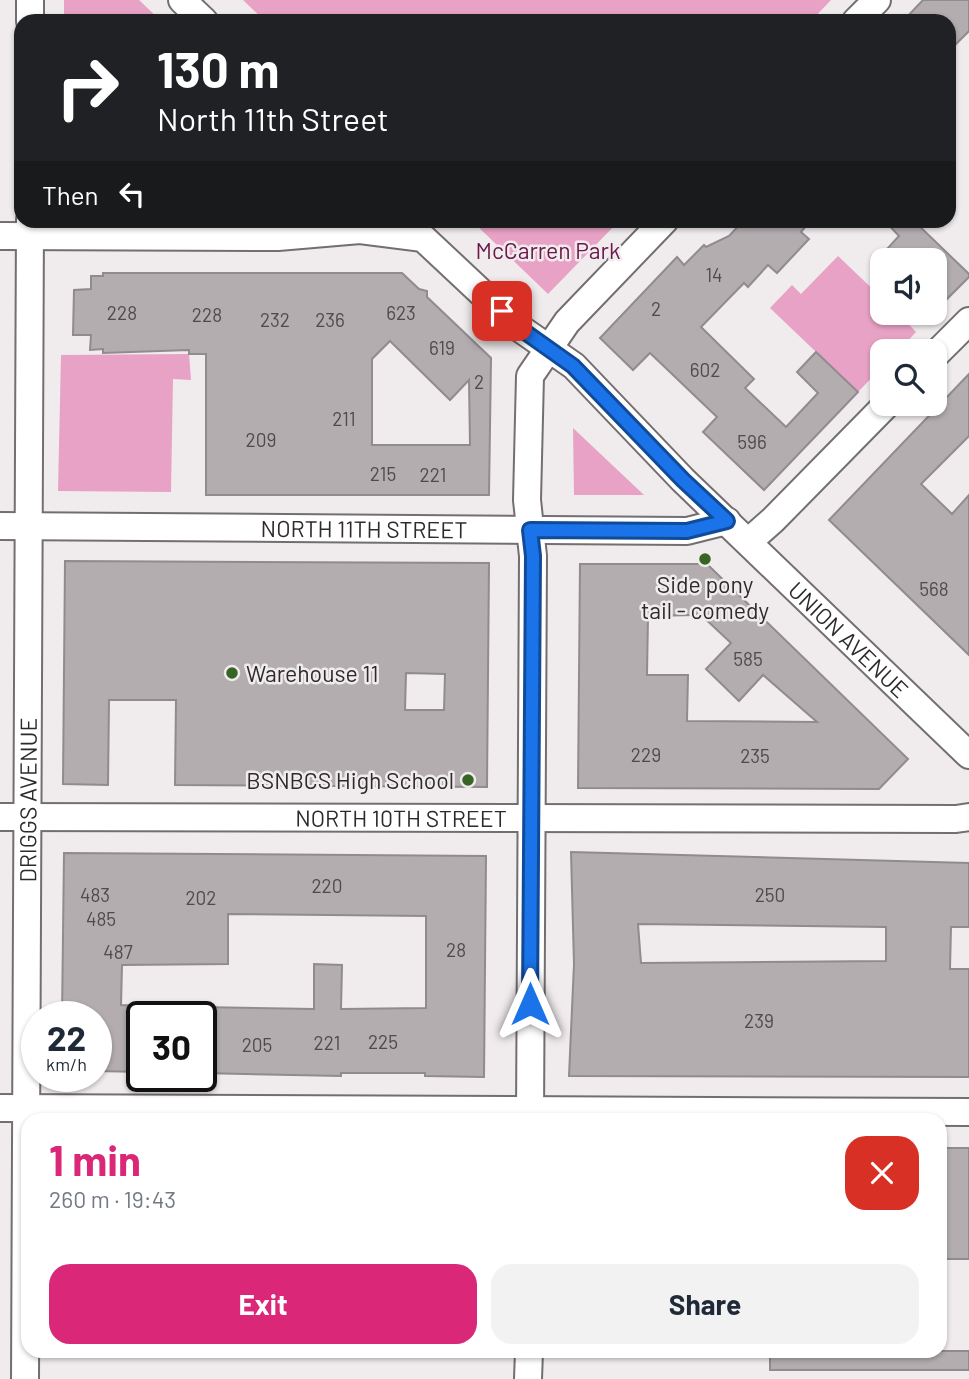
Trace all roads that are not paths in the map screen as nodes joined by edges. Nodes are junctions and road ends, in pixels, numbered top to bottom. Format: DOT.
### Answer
graph roads {
  1 [pos="182,0"];
  2 [pos="877,0"];
  3 [pos="197,14"];
  4 [pos="863,14"];
  5 [pos="30,228"];
  6 [pos="425,228"];
  7 [pos="657,228"];
  8 [pos="0,236"];
  9 [pos="969,321"];
  10 [pos="947,343"];
  11 [pos="549,348"];
  12 [pos="875,416"];
  13 [pos="727,521"];
  14 [pos="0,526"];
  15 [pos="29,526"];
  16 [pos="530,530"];
  17 [pos="748,542"];
  18 [pos="967,748"];
  19 [pos="0,817"];
  20 [pos="28,817"];
  21 [pos="969,817"];
  22 [pos="531,818"];
  23 [pos="13,1109"];
  24 [pos="969,1112"];
  25 [pos="358,1113"];
  26 [pos="530,1113"];
  27 [pos="823,1113"];
  28 [pos="21,1289"];
  29 [pos="24,1358"];
  30 [pos="529,1358"];
  31 [pos="25,1379"];
  32 [pos="528,1379"];
  1 -- 3 [label="street"];
  2 -- 4 [label="street"];
  5 -- 6 [label="street"];
  5 -- 8 [label="street"];
  5 -- 15 [label="street, DRIGGS AVENUE"];
  6 -- 11 [label="street, UNION AVENUE"];
  7 -- 11 [label="street"];
  9 -- 10 [label="street"];
  11 -- 13 [label="street, UNION AVENUE"];
  11 -- 16 [label="street"];
  12 -- 17 [label="street"];
  13 -- 16 [label="street, NORTH 11TH STREET"];
  13 -- 17 [label="street, UNION AVENUE"];
  14 -- 15 [label="street, NORTH 11TH STREET"];
  15 -- 16 [label="street, NORTH 11TH STREET"];
  15 -- 20 [label="street, DRIGGS AVENUE"];
  16 -- 22 [label="street"];
  17 -- 18 [label="street, UNION AVENUE"];
  19 -- 20 [label="street, NORTH 10TH STREET"];
  20 -- 22 [label="street, NORTH 10TH STREET"];
  20 -- 23 [label="street, DRIGGS AVENUE"];
  21 -- 22 [label="street, NORTH 10TH STREET"];
  22 -- 26 [label="street"];
  23 -- 25 [label="street"];
  23 -- 28 [label="street, DRIGGS AVENUE"];
  24 -- 27 [label="street"];
  29 -- 31 [label="street, DRIGGS AVENUE"];
  30 -- 32 [label="street"];
}
